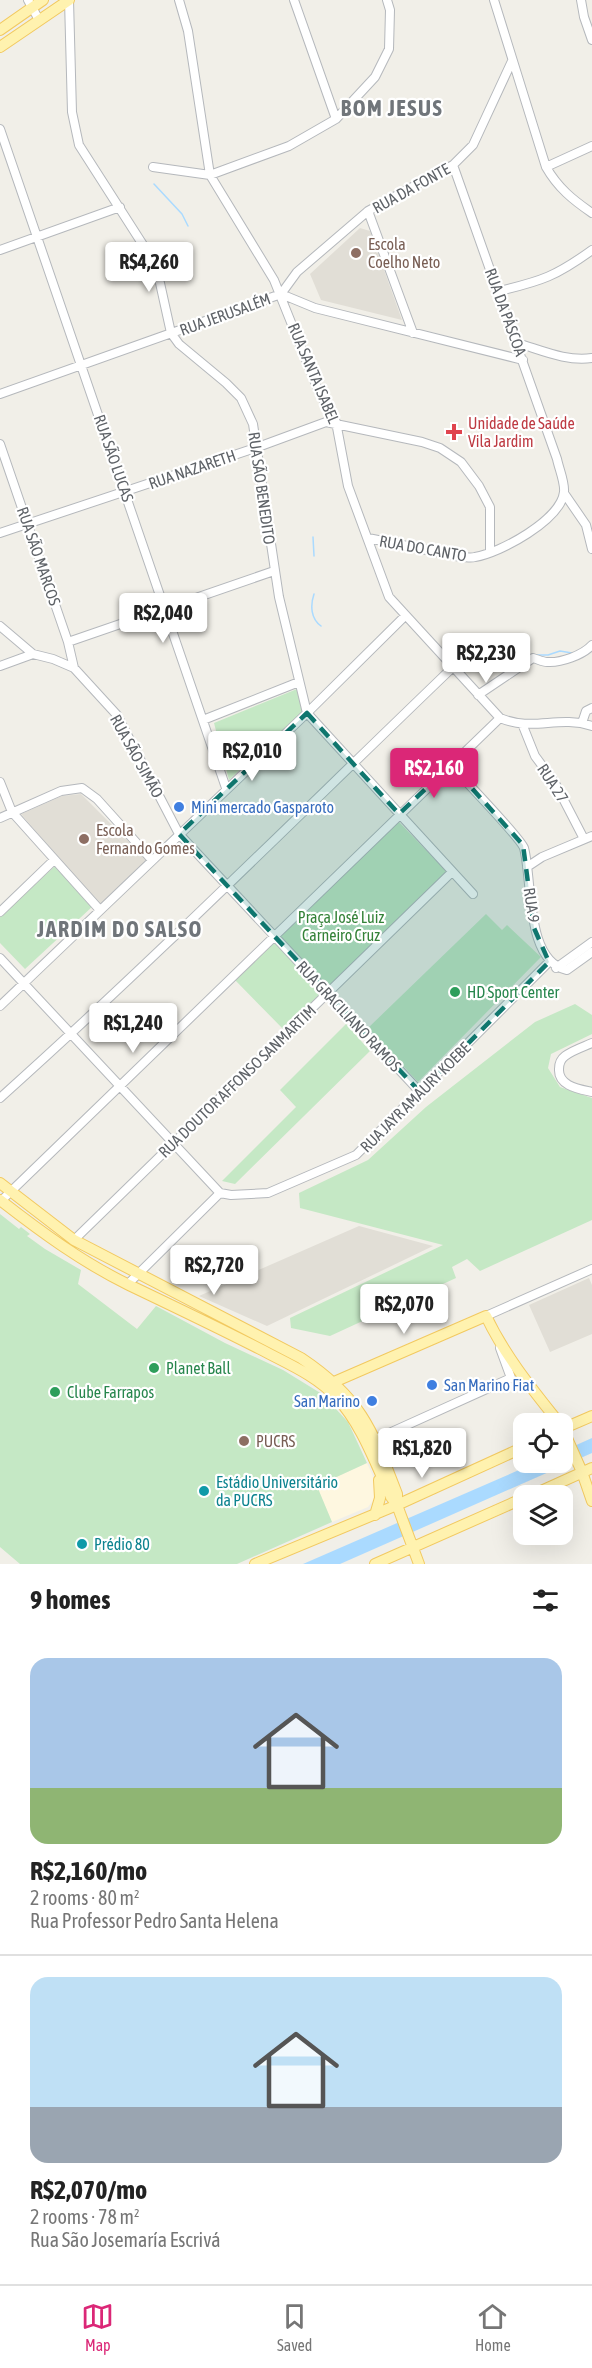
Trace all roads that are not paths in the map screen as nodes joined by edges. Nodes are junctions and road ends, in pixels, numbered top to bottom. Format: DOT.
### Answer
graph roads {
  1 [pos="43,0"];
  2 [pos="69,0"];
  3 [pos="179,0"];
  4 [pos="294,0"];
  5 [pos="387,0"];
  6 [pos="494,0"];
  7 [pos="581,0"];
  8 [pos="30,4"];
  9 [pos="39,20"];
  10 [pos="0,30"];
  11 [pos="592,40"];
  12 [pos="0,47"];
  13 [pos="512,60"];
  14 [pos="336,119"];
  15 [pos="0,129"];
  16 [pos="592,146"];
  17 [pos="453,165"];
  18 [pos="153,166"];
  19 [pos="546,167"];
  20 [pos="210,175"];
  21 [pos="120,207"];
  22 [pos="368,211"];
  23 [pos="592,213"];
  24 [pos="38,236"];
  25 [pos="0,250"];
  26 [pos="592,250"];
  27 [pos="499,291"];
  28 [pos="280,294"];
  29 [pos="171,333"];
  30 [pos="413,333"];
  31 [pos="518,343"];
  32 [pos="592,358"];
  33 [pos="523,360"];
  34 [pos="82,364"];
  35 [pos="0,394"];
  36 [pos="336,423"];
  37 [pos="0,444"];
  38 [pos="258,447"];
  39 [pos="125,491"];
  40 [pos="564,493"];
  41 [pos="29,523"];
  42 [pos="0,533"];
  43 [pos="368,538"];
  44 [pos="592,549"];
  45 [pos="490,552"];
  46 [pos="274,571"];
  47 [pos="165,609"];
  48 [pos="405,616"];
  49 [pos="0,626"];
  50 [pos="68,642"];
  51 [pos="592,645"];
  52 [pos="33,654"];
  53 [pos="0,666"];
  54 [pos="74,668"];
  55 [pos="452,668"];
  56 [pos="299,682"];
  57 [pos="478,695"];
  58 [pos="592,708"];
  59 [pos="307,713"];
  60 [pos="500,718"];
  61 [pos="203,720"];
  62 [pos="582,723"];
  63 [pos="523,726"];
  64 [pos="592,726"];
  65 [pos="352,764"];
  66 [pos="451,765"];
  67 [pos="0,782"];
  68 [pos="226,788"];
  69 [pos="12,812"];
  70 [pos="399,814"];
  71 [pos="0,818"];
  72 [pos="179,834"];
  73 [pos="588,837"];
  74 [pos="54,860"];
  75 [pos="152,860"];
  76 [pos="527,867"];
  77 [pos="453,872"];
  78 [pos="227,885"];
  79 [pos="473,894"];
  80 [pos="99,909"];
  81 [pos="0,912"];
  82 [pos="274,936"];
  83 [pos="592,942"];
  84 [pos="592,952"];
  85 [pos="0,958"];
  86 [pos="553,965"];
  87 [pos="25,984"];
  88 [pos="327,993"];
  89 [pos="0,1006"];
  90 [pos="71,1034"];
  91 [pos="592,1043"];
  92 [pos="119,1086"];
  93 [pos="420,1092"];
  94 [pos="592,1092"];
  95 [pos="0,1098"];
  96 [pos="172,1143"];
  97 [pos="0,1184"];
  98 [pos="10,1191"];
  99 [pos="219,1193"];
  100 [pos="0,1200"];
  101 [pos="74,1240"];
  102 [pos="592,1269"];
  103 [pos="137,1273"];
  104 [pos="128,1284"];
  105 [pos="181,1295"];
  106 [pos="175,1306"];
  107 [pos="486,1316"];
  108 [pos="499,1343"];
  109 [pos="330,1384"];
  110 [pos="551,1413"];
  111 [pos="592,1416"];
  112 [pos="573,1423"];
  113 [pos="376,1439"];
  114 [pos="573,1447"];
  115 [pos="513,1452"];
  116 [pos="585,1468"];
  117 [pos="378,1469"];
  118 [pos="552,1485"];
  119 [pos="592,1501"];
  120 [pos="513,1502"];
  121 [pos="399,1509"];
  122 [pos="375,1515"];
  123 [pos="412,1542"];
  124 [pos="255,1564"];
  125 [pos="375,1564"];
  126 [pos="418,1564"];
  1 -- 8 [label="main road"];
  2 -- 9 [label="main road"];
  2 -- 21 [label="street"];
  3 -- 20 [label="street, RUA SANTA ISABEL"];
  4 -- 14 [label="street"];
  5 -- 14 [label="street"];
  6 -- 13 [label="street"];
  7 -- 11 [label="street"];
  8 -- 9 [label="street"];
  8 -- 10 [label="main road"];
  9 -- 12 [label="main road"];
  13 -- 17 [label="street, RUA DA FONTE"];
  13 -- 19 [label="street"];
  14 -- 20 [label="street"];
  15 -- 24 [label="street, RUA SÃO LUCAS"];
  16 -- 19 [label="street"];
  17 -- 22 [label="street, RUA DA FONTE"];
  17 -- 27 [label="street, RUA DA PÁSCOA"];
  18 -- 20 [label="street"];
  19 -- 23 [label="street"];
  20 -- 28 [label="street, RUA SANTA ISABEL"];
  21 -- 24 [label="street"];
  21 -- 29 [label="street"];
  22 -- 28 [label="street, RUA DA FONTE"];
  22 -- 30 [label="street"];
  24 -- 25 [label="street"];
  24 -- 34 [label="street, RUA SÃO LUCAS"];
  26 -- 27 [label="street"];
  27 -- 31 [label="street, RUA DA PÁSCOA"];
  28 -- 29 [label="street, RUA JERUSALÉM"];
  28 -- 30 [label="street, RUA JERUSALÉM"];
  28 -- 36 [label="street, RUA SANTA ISABEL"];
  29 -- 34 [label="street, RUA JERUSALÉM"];
  29 -- 38 [label="street, RUA SÃO BENEDITO"];
  30 -- 33 [label="street, RUA JERUSALÉM"];
  31 -- 32 [label="street"];
  31 -- 33 [label="street, RUA DA PÁSCOA"];
  33 -- 40 [label="street, RUA DA PÁSCOA"];
  34 -- 35 [label="street, RUA JERUSALÉM"];
  34 -- 39 [label="street, RUA SÃO LUCAS"];
  36 -- 38 [label="street, RUA NAZARETH"];
  36 -- 43 [label="street, RUA SANTA ISABEL"];
  36 -- 45 [label="street, RUA NAZARETH"];
  37 -- 41 [label="street, RUA SÃO MARCOS"];
  38 -- 39 [label="street, RUA NAZARETH"];
  38 -- 46 [label="street, RUA SÃO BENEDITO"];
  39 -- 41 [label="street, RUA NAZARETH"];
  39 -- 47 [label="street, RUA SÃO LUCAS"];
  40 -- 44 [label="street"];
  40 -- 45 [label="street, RUA DO CANTO"];
  41 -- 42 [label="street, RUA NAZARETH"];
  41 -- 50 [label="street, RUA SÃO MARCOS"];
  43 -- 45 [label="street, RUA DO CANTO"];
  43 -- 48 [label="street, RUA SANTA ISABEL"];
  46 -- 47 [label="street"];
  46 -- 56 [label="street, RUA SÃO BENEDITO"];
  47 -- 50 [label="street"];
  47 -- 61 [label="street, RUA SÃO LUCAS"];
  48 -- 55 [label="street, RUA SANTA ISABEL"];
  48 -- 59 [label="street"];
  49 -- 52 [label="street, RUA SÃO SIMÃO"];
  50 -- 54 [label="street, RUA SÃO MARCOS"];
  51 -- 57 [label="street"];
  52 -- 53 [label="street"];
  52 -- 54 [label="street, RUA SÃO SIMÃO"];
  54 -- 72 [label="street, RUA SÃO SIMÃO"];
  55 -- 57 [label="street, RUA SANTA ISABEL"];
  55 -- 65 [label="street"];
  56 -- 59 [label="street, RUA SÃO BENEDITO"];
  56 -- 61 [label="street"];
  57 -- 60 [label="street, RUA SANTA ISABEL"];
  58 -- 62 [label="street"];
  59 -- 65 [label="street, RUA SÃO BENEDITO"];
  59 -- 68 [label="street"];
  60 -- 63 [label="street"];
  60 -- 66 [label="street"];
  61 -- 68 [label="street, RUA SÃO LUCAS"];
  62 -- 63 [label="street"];
  62 -- 64 [label="street"];
  63 -- 73 [label="street, RUA 27"];
  65 -- 70 [label="street, RUA SÃO BENEDITO"];
  65 -- 78 [label="street"];
  66 -- 70 [label="street"];
  66 -- 76 [label="street, RUA 9"];
  67 -- 69 [label="street"];
  68 -- 72 [label="street"];
  69 -- 71 [label="street"];
  69 -- 74 [label="street"];
  69 -- 75 [label="street"];
  70 -- 77 [label="street, RUA SÃO BENEDITO"];
  70 -- 82 [label="street"];
  72 -- 75 [label="street"];
  72 -- 78 [label="street, RUA GRACILIANO RAMOS"];
  73 -- 76 [label="street"];
  74 -- 80 [label="street"];
  74 -- 81 [label="street"];
  75 -- 80 [label="street"];
  76 -- 86 [label="street, RUA 9"];
  77 -- 79 [label="street, RUA SÃO BENEDITO"];
  77 -- 88 [label="street, RUA DOUTOR AFFONSO SANMARTIM"];
  78 -- 82 [label="street, RUA GRACILIANO RAMOS"];
  78 -- 90 [label="street"];
  80 -- 87 [label="street"];
  82 -- 88 [label="street, RUA GRACILIANO RAMOS"];
  82 -- 92 [label="street"];
  83 -- 86 [label="street, RUA JAYR AMAURY KOEBE"];
  84 -- 86 [label="street"];
  85 -- 87 [label="street"];
  86 -- 93 [label="street, RUA JAYR AMAURY KOEBE"];
  87 -- 89 [label="street"];
  87 -- 90 [label="street"];
  88 -- 93 [label="street, RUA GRACILIANO RAMOS"];
  88 -- 96 [label="street, RUA DOUTOR AFFONSO SANMARTIM"];
  90 -- 92 [label="street"];
  90 -- 95 [label="street"];
  91 -- 94 [label="street"];
  92 -- 96 [label="street"];
  92 -- 98 [label="street"];
  93 -- 99 [label="street, RUA JAYR AMAURY KOEBE"];
  96 -- 99 [label="street"];
  96 -- 101 [label="street, RUA DOUTOR AFFONSO SANMARTIM"];
  97 -- 98 [label="main road"];
  98 -- 100 [label="street"];
  98 -- 101 [label="main road"];
  99 -- 103 [label="street"];
  100 -- 104 [label="main road"];
  101 -- 103 [label="main road"];
  102 -- 107 [label="street"];
  103 -- 104 [label="street"];
  103 -- 105 [label="main road"];
  104 -- 106 [label="main road"];
  105 -- 106 [label="main road"];
  105 -- 109 [label="main road"];
  106 -- 109 [label="main road"];
  107 -- 108 [label="main road"];
  107 -- 109 [label="main road"];
  108 -- 110 [label="main road"];
  108 -- 113 [label="street"];
  109 -- 113 [label="main road"];
  109 -- 117 [label="main road"];
  111 -- 112 [label="main road"];
  113 -- 121 [label="main road"];
  114 -- 116 [label="main road"];
  115 -- 121 [label="main road"];
  116 -- 118 [label="main road"];
  116 -- 119 [label="main road"];
  117 -- 121 [label="main road"];
  117 -- 122 [label="main road"];
  120 -- 123 [label="main road"];
  121 -- 122 [label="main road"];
  121 -- 123 [label="main road"];
  122 -- 124 [label="main road"];
  123 -- 125 [label="main road"];
  123 -- 126 [label="main road"];
}
